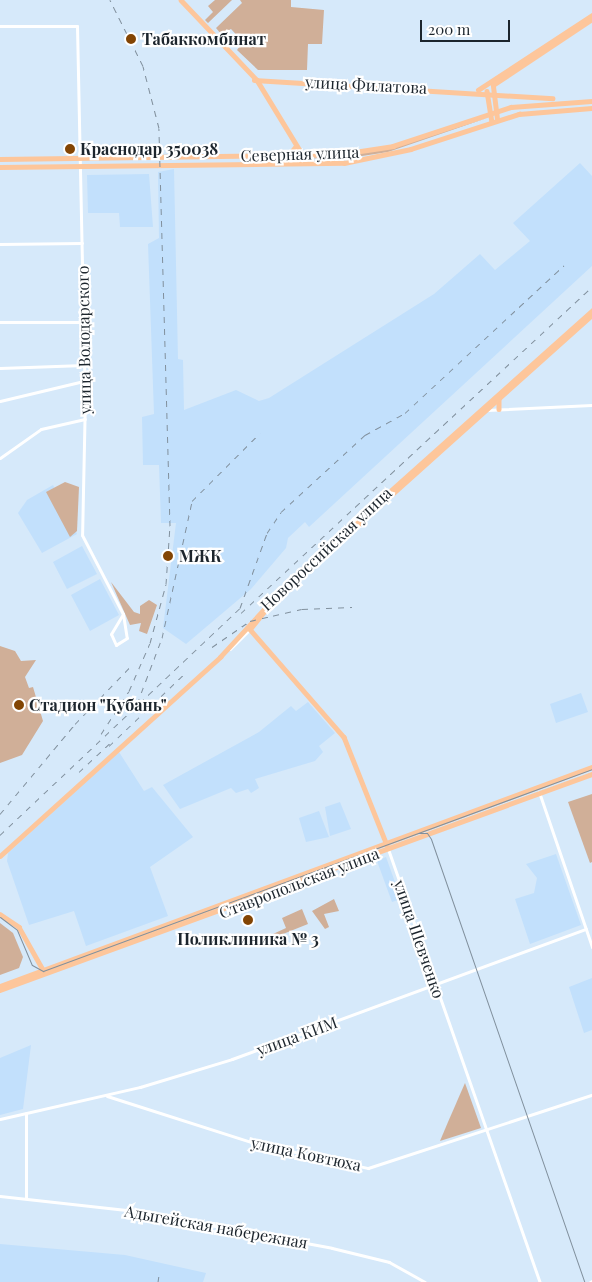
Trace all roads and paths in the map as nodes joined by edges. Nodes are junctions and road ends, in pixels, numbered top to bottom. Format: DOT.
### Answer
graph roads {
  1 [pos="180,0"];
  2 [pos="592,15"];
  3 [pos="592,19"];
  4 [pos="0,26"];
  5 [pos="556,40"];
  6 [pos="257,81"];
  7 [pos="266,82"];
  8 [pos="491,82"];
  9 [pos="263,88"];
  10 [pos="478,90"];
  11 [pos="486,93"];
  12 [pos="492,94"];
  13 [pos="571,100"];
  14 [pos="592,100"];
  15 [pos="592,108"];
  16 [pos="495,111"];
  17 [pos="489,113"];
  18 [pos="494,120"];
  19 [pos="296,146"];
  20 [pos="287,156"];
  21 [pos="303,156"];
  22 [pos="0,159"];
  23 [pos="303,163"];
  24 [pos="0,167"];
  25 [pos="82,243"];
  26 [pos="0,244"];
  27 [pos="592,311"];
  28 [pos="592,315"];
  29 [pos="0,322"];
  30 [pos="84,322"];
  31 [pos="84,365"];
  32 [pos="0,368"];
  33 [pos="84,381"];
  34 [pos="500,397"];
  35 [pos="0,401"];
  36 [pos="592,405"];
  37 [pos="483,409"];
  38 [pos="499,409"];
  39 [pos="85,419"];
  40 [pos="0,458"];
  41 [pos="123,614"];
  42 [pos="248,627"];
  43 [pos="114,629"];
  44 [pos="126,630"];
  45 [pos="592,767"];
  46 [pos="592,774"];
  47 [pos="537,786"];
  48 [pos="540,793"];
  49 [pos="386,842"];
  50 [pos="388,849"];
  51 [pos="1,856"];
  52 [pos="0,914"];
  53 [pos="586,929"];
  54 [pos="592,947"];
  55 [pos="32,957"];
  56 [pos="42,968"];
  57 [pos="34,973"];
  58 [pos="435,984"];
  59 [pos="2,988"];
  60 [pos="106,1095"];
  61 [pos="592,1095"];
  62 [pos="26,1113"];
  63 [pos="0,1119"];
  64 [pos="487,1131"];
  65 [pos="0,1196"];
  66 [pos="26,1197"];
  67 [pos="425,1282"];
  68 [pos="540,1282"];
  1 -- 6 [label="main road"];
  2 -- 5 [label="main road"];
  3 -- 5 [label="main road"];
  4 -- 25 [label="street, улица Володарского"];
  5 -- 8 [label="main road"];
  5 -- 12 [label="main road"];
  6 -- 7 [label="main road"];
  6 -- 9 [label="main road"];
  6 -- 10 [label="main road, улица Филатова"];
  6 -- 19 [label="main road"];
  7 -- 9 [label="main road"];
  7 -- 11 [label="main road"];
  8 -- 10 [label="main road"];
  8 -- 11 [label="main road"];
  9 -- 21 [label="main road"];
  10 -- 11 [label="main road, улица Филатова"];
  11 -- 12 [label="main road"];
  11 -- 17 [label="main road"];
  12 -- 13 [label="main road"];
  12 -- 16 [label="main road"];
  13 -- 14 [label="main road, Северная улица"];
  13 -- 16 [label="main road, Северная улица"];
  15 -- 18 [label="main road, Северная улица"];
  16 -- 17 [label="main road, Северная улица"];
  16 -- 18 [label="main road"];
  17 -- 18 [label="main road"];
  17 -- 21 [label="main road, Северная улица"];
  18 -- 23 [label="main road, Северная улица"];
  19 -- 20 [label="main road"];
  19 -- 21 [label="main road"];
  20 -- 21 [label="main road, Северная улица"];
  20 -- 22 [label="main road, Северная улица"];
  21 -- 23 [label="main road"];
  23 -- 24 [label="main road, Северная улица"];
  25 -- 26 [label="street"];
  25 -- 30 [label="street, улица Володарского"];
  27 -- 37 [label="main road, Новороссийская улица"];
  28 -- 34 [label="main road, Новороссийская улица"];
  29 -- 30 [label="street"];
  30 -- 31 [label="street, улица Володарского"];
  31 -- 32 [label="street"];
  31 -- 33 [label="street, улица Володарского"];
  33 -- 35 [label="street"];
  33 -- 39 [label="street, улица Володарского"];
  34 -- 37 [label="main road, Новороссийская улица"];
  34 -- 38 [label="main road"];
  36 -- 38 [label="street"];
  37 -- 38 [label="street"];
  37 -- 42 [label="main road, Новороссийская улица"];
  39 -- 40 [label="street"];
  39 -- 41 [label="street, улица Володарского"];
  41 -- 43 [label="street"];
  41 -- 44 [label="street, улица Володарского"];
  42 -- 49 [label="main road, улица Шевченко"];
  42 -- 51 [label="main road, Новороссийская улица"];
  43 -- 44 [label="street"];
  43 -- 44 [label="street, улица Володарского"];
  45 -- 47 [label="main road, Ставропольская улица"];
  46 -- 48 [label="main road, Ставропольская улица"];
  47 -- 48 [label="street"];
  47 -- 49 [label="main road, Ставропольская улица"];
  48 -- 50 [label="main road, Ставропольская улица"];
  48 -- 53 [label="street"];
  49 -- 50 [label="main road, улица Шевченко"];
  49 -- 56 [label="main road, Ставропольская улица"];
  50 -- 58 [label="street, улица Шевченко"];
  50 -- 59 [label="main road, Ставропольская улица"];
  52 -- 55 [label="main road"];
  53 -- 54 [label="street"];
  53 -- 58 [label="street, улица КИМ"];
  55 -- 56 [label="main road"];
  55 -- 57 [label="main road"];
  56 -- 57 [label="main road, Ставропольская улица"];
  57 -- 59 [label="main road, Ставропольская улица"];
  58 -- 60 [label="street, улица КИМ"];
  58 -- 64 [label="street, улица Шевченко"];
  60 -- 62 [label="street, улица КИМ"];
  60 -- 64 [label="street, улица Ковтюха"];
  61 -- 64 [label="street, улица Ковтюха"];
  62 -- 63 [label="street, улица КИМ"];
  62 -- 66 [label="street"];
  64 -- 68 [label="street, улица Шевченко"];
  65 -- 66 [label="street, Адыгейская набережная"];
  66 -- 67 [label="street, Адыгейская набережная"];
}
